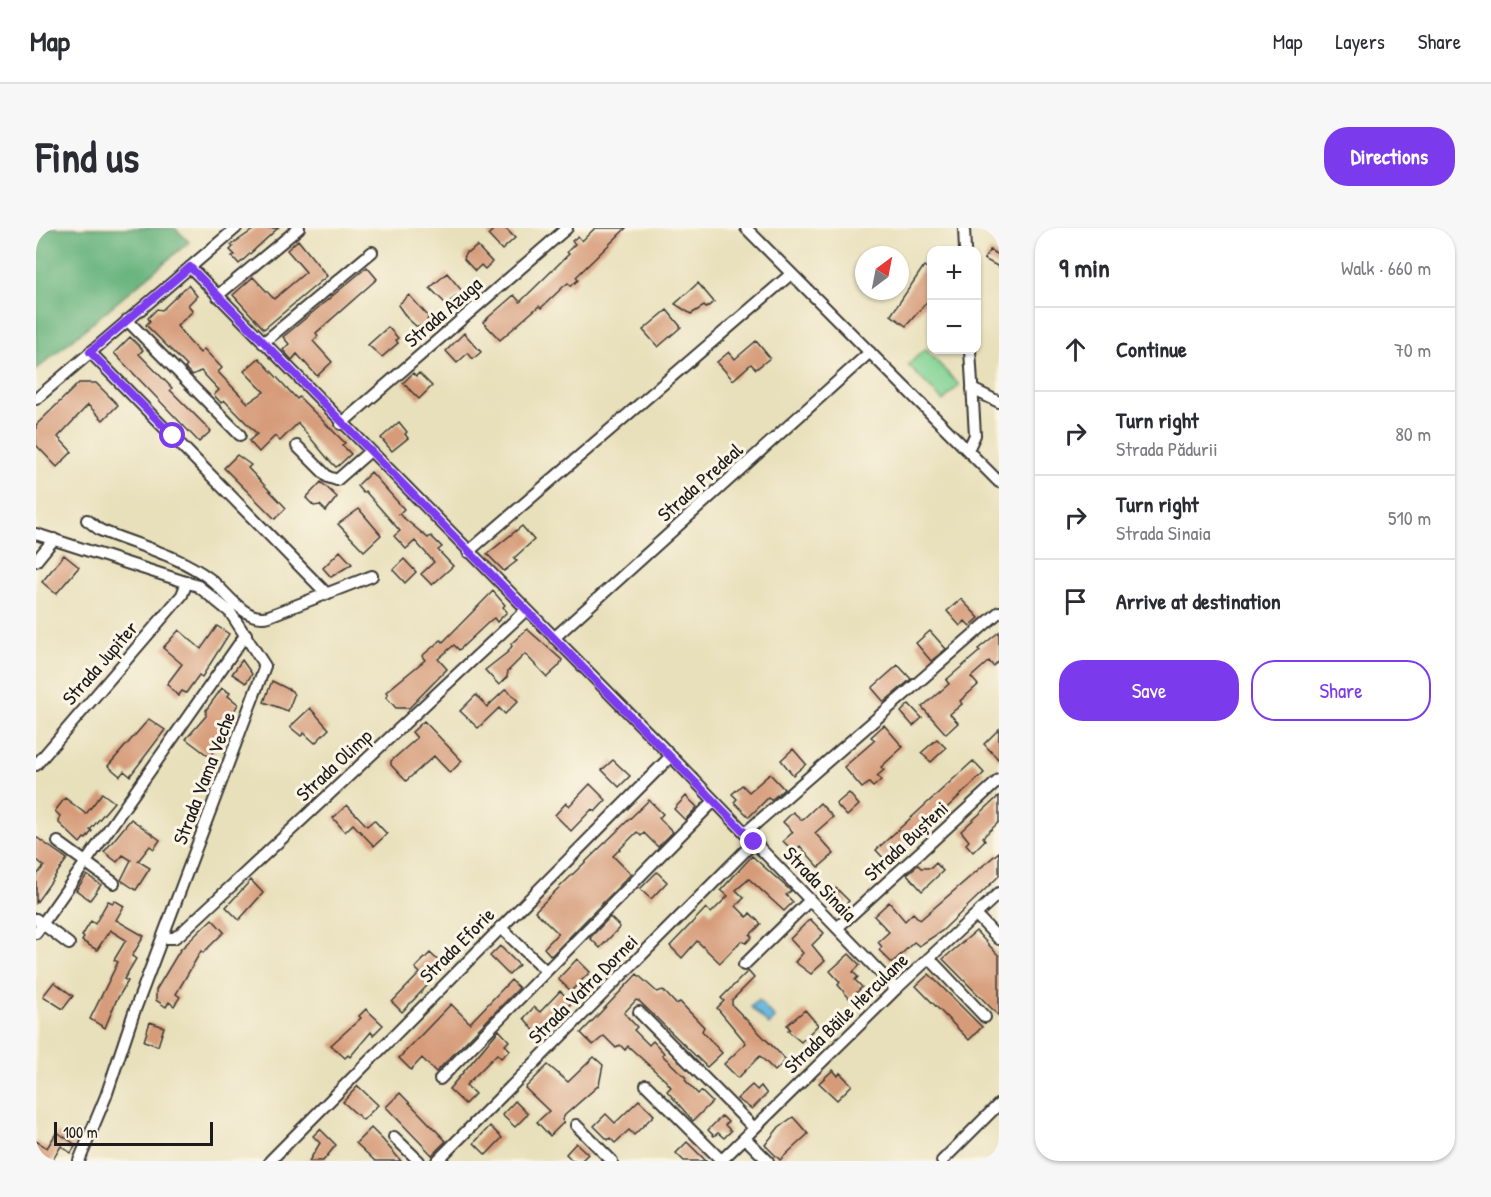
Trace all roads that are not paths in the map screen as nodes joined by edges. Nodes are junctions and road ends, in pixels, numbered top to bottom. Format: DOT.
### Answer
graph roads {
  1 [pos="236,228"];
  2 [pos="298,228"];
  3 [pos="567,228"];
  4 [pos="746,228"];
  5 [pos="964,228"];
  6 [pos="965,246"];
  7 [pos="372,252"];
  8 [pos="190,267"];
  9 [pos="791,274"];
  10 [pos="218,296"];
  11 [pos="127,320"];
  12 [pos="263,343"];
  13 [pos="90,352"];
  14 [pos="870,352"];
  15 [pos="970,354"];
  16 [pos="972,389"];
  17 [pos="36,399"];
  18 [pos="999,402"];
  19 [pos="341,424"];
  20 [pos="240,435"];
  21 [pos="297,446"];
  22 [pos="968,450"];
  23 [pos="369,452"];
  24 [pos="999,482"];
  25 [pos="87,520"];
  26 [pos="36,534"];
  27 [pos="54,539"];
  28 [pos="468,552"];
  29 [pos="36,561"];
  30 [pos="372,576"];
  31 [pos="187,582"];
  32 [pos="327,594"];
  33 [pos="526,610"];
  34 [pos="999,612"];
  35 [pos="246,634"];
  36 [pos="554,638"];
  37 [pos="671,756"];
  38 [pos="36,765"];
  39 [pos="999,780"];
  40 [pos="714,801"];
  41 [pos="745,833"];
  42 [pos="58,842"];
  43 [pos="754,842"];
  44 [pos="86,862"];
  45 [pos="114,883"];
  46 [pos="999,893"];
  47 [pos="810,900"];
  48 [pos="976,915"];
  49 [pos="38,925"];
  50 [pos="500,927"];
  51 [pos="837,928"];
  52 [pos="162,938"];
  53 [pos="999,939"];
  54 [pos="69,944"];
  55 [pos="929,958"];
  56 [pos="744,965"];
  57 [pos="546,971"];
  58 [pos="896,989"];
  59 [pos="639,1012"];
  60 [pos="985,1017"];
  61 [pos="440,1079"];
  62 [pos="646,1085"];
  63 [pos="999,1104"];
  64 [pos="576,1125"];
  65 [pos="754,1128"];
  66 [pos="394,1137"];
  67 [pos="744,1138"];
  68 [pos="78,1161"];
  69 [pos="270,1161"];
  70 [pos="419,1161"];
  71 [pos="437,1161"];
  72 [pos="612,1161"];
  73 [pos="721,1161"];
  74 [pos="768,1161"];
  75 [pos="942,1161"];
  1 -- 8 [label="street"];
  2 -- 10 [label="street"];
  3 -- 19 [label="street, Strada Azuga"];
  4 -- 9 [label="street"];
  5 -- 6 [label="street"];
  7 -- 12 [label="street"];
  8 -- 10 [label="street, Strada Sinaia"];
  8 -- 11 [label="street"];
  9 -- 14 [label="street"];
  9 -- 28 [label="street"];
  10 -- 12 [label="street, Strada Sinaia"];
  11 -- 13 [label="street"];
  11 -- 20 [label="street"];
  12 -- 19 [label="street, Strada Sinaia"];
  13 -- 17 [label="street"];
  13 -- 32 [label="street"];
  14 -- 22 [label="street"];
  14 -- 36 [label="street, Strada Predeal"];
  15 -- 16 [label="street"];
  16 -- 18 [label="street"];
  16 -- 22 [label="street"];
  19 -- 23 [label="street, Strada Sinaia"];
  21 -- 23 [label="street"];
  22 -- 24 [label="street"];
  23 -- 28 [label="street, Strada Sinaia"];
  25 -- 32 [label="street"];
  26 -- 27 [label="street, Strada Vama Veche"];
  27 -- 29 [label="street"];
  27 -- 31 [label="street, Strada Vama Veche"];
  28 -- 33 [label="street, Strada Sinaia"];
  30 -- 32 [label="street"];
  31 -- 35 [label="street, Strada Vama Veche"];
  31 -- 38 [label="street, Strada Jupiter"];
  33 -- 36 [label="street, Strada Sinaia"];
  33 -- 52 [label="street, Strada Olimp"];
  34 -- 41 [label="street"];
  35 -- 44 [label="street"];
  35 -- 52 [label="street, Strada Vama Veche"];
  36 -- 37 [label="street, Strada Sinaia"];
  37 -- 40 [label="street, Strada Sinaia"];
  37 -- 50 [label="street, Strada Eforie"];
  39 -- 51 [label="street, Strada Bușteni"];
  40 -- 41 [label="street, Strada Sinaia"];
  40 -- 57 [label="street"];
  41 -- 43 [label="street, Strada Sinaia"];
  42 -- 44 [label="street"];
  43 -- 47 [label="street, Strada Sinaia"];
  43 -- 71 [label="street, Strada Vatra Dornei"];
  44 -- 45 [label="street"];
  44 -- 49 [label="street"];
  46 -- 48 [label="street, Strada Băile Herculane"];
  47 -- 51 [label="street, Strada Sinaia"];
  47 -- 56 [label="street"];
  48 -- 53 [label="street"];
  48 -- 55 [label="street, Strada Băile Herculane"];
  49 -- 54 [label="street"];
  50 -- 57 [label="street"];
  50 -- 69 [label="street, Strada Eforie"];
  51 -- 58 [label="street, Strada Sinaia"];
  52 -- 68 [label="street, Strada Vama Veche"];
  55 -- 58 [label="street, Strada Băile Herculane"];
  55 -- 60 [label="street"];
  57 -- 61 [label="street"];
  58 -- 65 [label="street, Strada Băile Herculane"];
  59 -- 65 [label="street"];
  62 -- 73 [label="street"];
  63 -- 75 [label="street"];
  64 -- 72 [label="street"];
  65 -- 67 [label="street, Strada Băile Herculane"];
  66 -- 70 [label="street"];
  67 -- 73 [label="street, Strada Băile Herculane"];
  67 -- 74 [label="street"];
}
